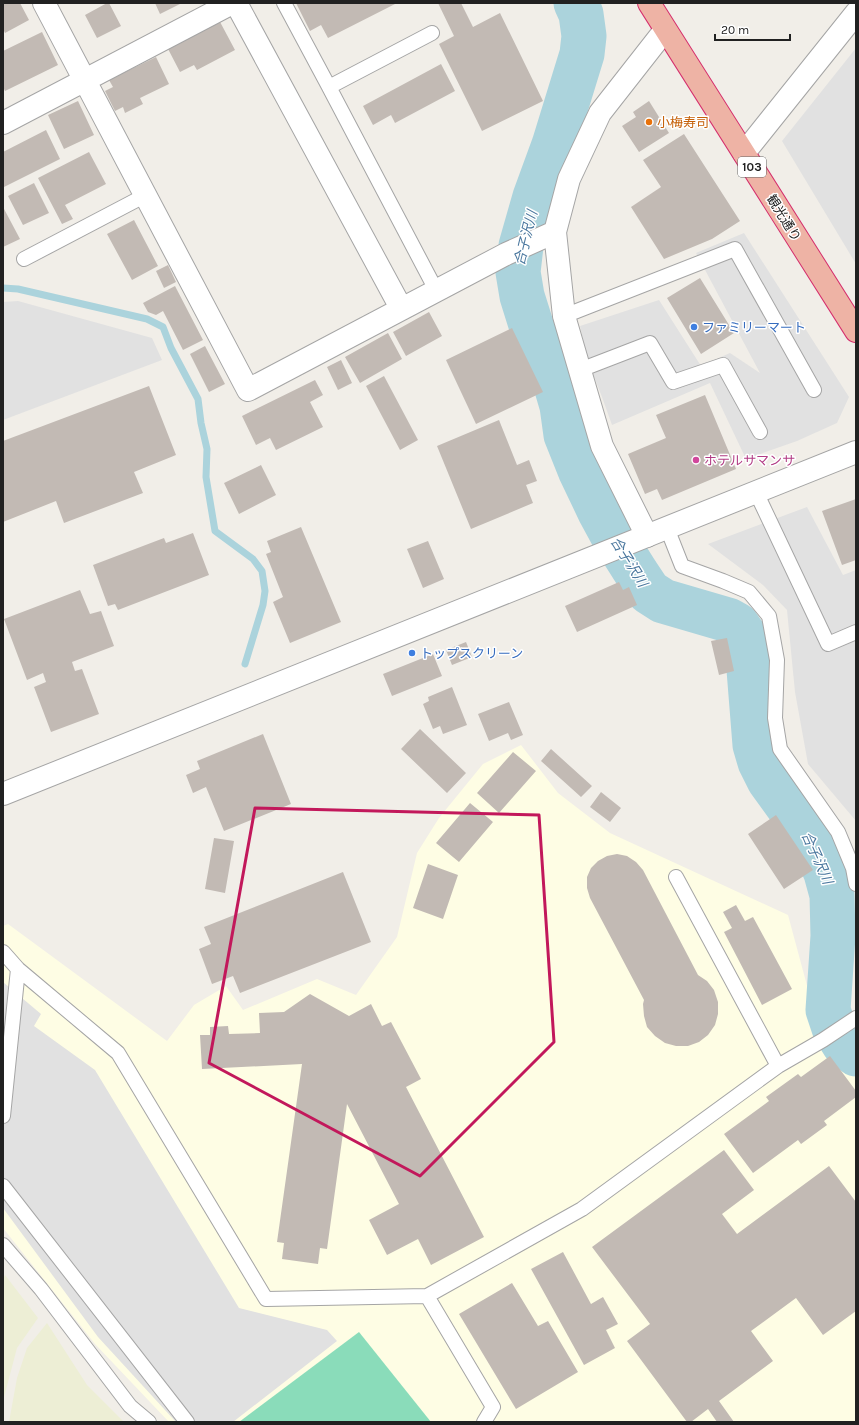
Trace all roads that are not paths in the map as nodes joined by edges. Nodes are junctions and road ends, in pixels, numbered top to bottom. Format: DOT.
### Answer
graph roads {
  1 [pos="44,3"];
  2 [pos="232,3"];
  3 [pos="236,3"];
  4 [pos="284,3"];
  5 [pos="649,3"];
  6 [pos="856,13"];
  7 [pos="665,30"];
  8 [pos="432,33"];
  9 [pos="85,79"];
  10 [pos="329,87"];
  11 [pos="3,123"];
  12 [pos="744,153"];
  13 [pos="146,195"];
  14 [pos="555,232"];
  15 [pos="24,259"];
  16 [pos="436,290"];
  17 [pos="401,308"];
  18 [pos="564,316"];
  19 [pos="856,331"];
  20 [pos="580,370"];
  21 [pos="814,390"];
  22 [pos="760,432"];
  23 [pos="856,452"];
  24 [pos="756,492"];
  25 [pos="651,534"];
  26 [pos="856,632"];
  27 [pos="3,794"];
  28 [pos="676,877"];
  29 [pos="856,884"];
  30 [pos="3,952"];
  31 [pos="18,969"];
  32 [pos="851,1022"];
  33 [pos="778,1066"];
  34 [pos="3,1116"];
  35 [pos="3,1186"];
  36 [pos="3,1245"];
  37 [pos="427,1296"];
  38 [pos="149,1422"];
  39 [pos="187,1422"];
  40 [pos="484,1422"];
  1 -- 9 [label="street"];
  2 -- 9 [label="street"];
  3 -- 17 [label="street"];
  4 -- 10 [label="lane"];
  5 -- 7 [label="highway, 観光通り / 103"];
  6 -- 12 [label="street"];
  7 -- 12 [label="highway, 観光通り / 103"];
  7 -- 14 [label="street"];
  8 -- 10 [label="lane"];
  9 -- 11 [label="street"];
  9 -- 13 [label="street"];
  10 -- 16 [label="lane"];
  12 -- 19 [label="highway, 観光通り / 103"];
  13 -- 15 [label="lane"];
  13 -- 17 [label="street"];
  14 -- 16 [label="street"];
  14 -- 18 [label="street"];
  16 -- 17 [label="street"];
  18 -- 20 [label="street"];
  18 -- 21 [label="lane"];
  20 -- 22 [label="lane"];
  20 -- 25 [label="street"];
  23 -- 24 [label="street"];
  24 -- 25 [label="street"];
  24 -- 26 [label="lane"];
  25 -- 27 [label="street"];
  25 -- 29 [label="lane"];
  28 -- 33 [label="lane"];
  30 -- 31 [label="lane"];
  31 -- 34 [label="lane"];
  31 -- 37 [label="lane"];
  32 -- 33 [label="lane"];
  33 -- 37 [label="lane"];
  35 -- 39 [label="lane"];
  36 -- 38 [label="lane"];
  37 -- 40 [label="lane"];
}
